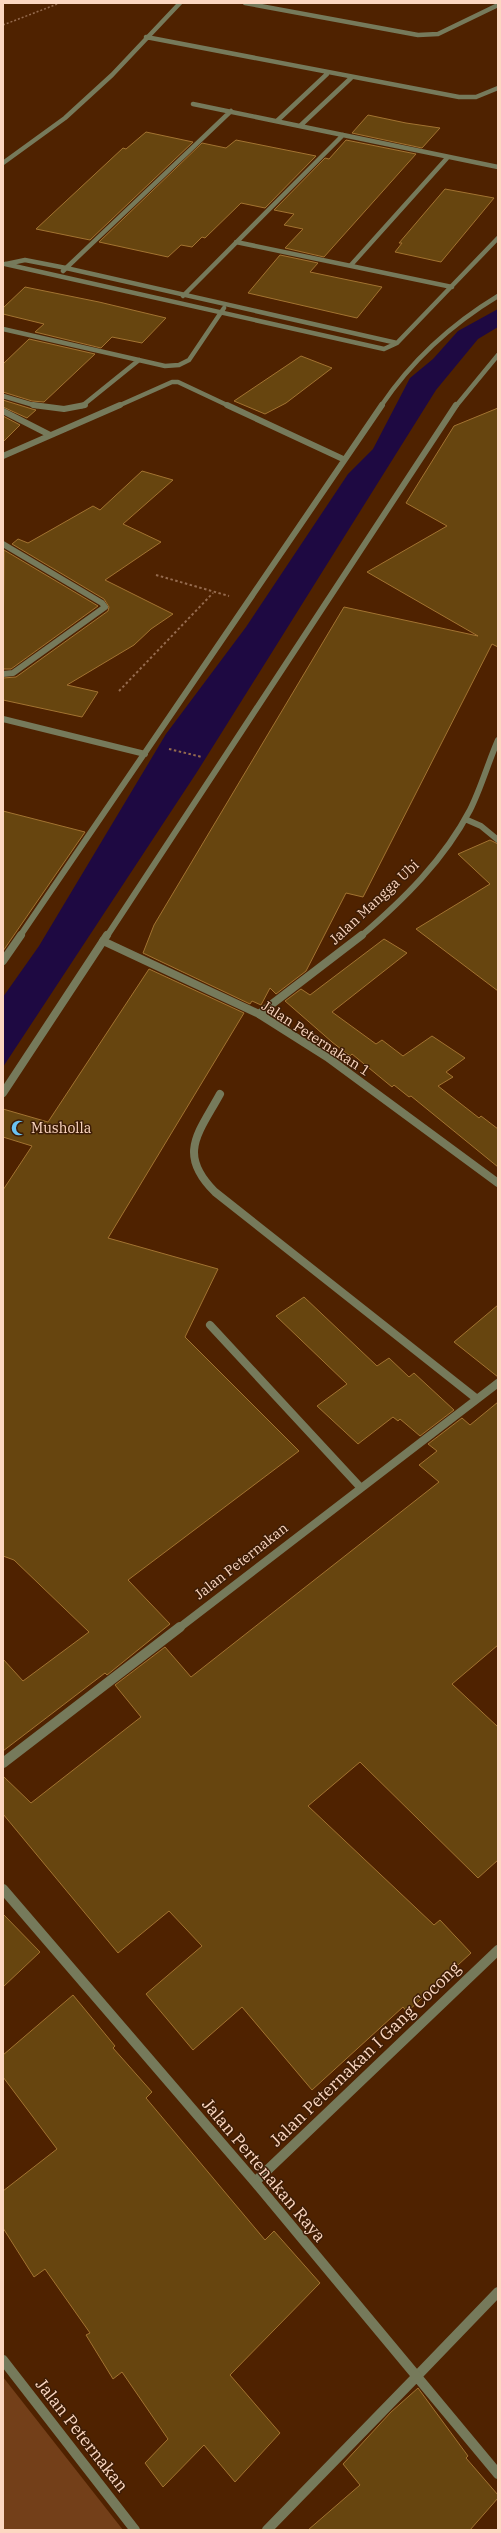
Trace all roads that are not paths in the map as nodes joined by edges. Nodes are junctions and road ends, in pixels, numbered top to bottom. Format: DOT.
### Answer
graph roads {
  1 [pos="180,3"];
  2 [pos="245,3"];
  3 [pos="498,5"];
  4 [pos="146,37"];
  5 [pos="327,74"];
  6 [pos="351,78"];
  7 [pos="498,88"];
  8 [pos="193,104"];
  9 [pos="231,112"];
  10 [pos="278,120"];
  11 [pos="301,125"];
  12 [pos="343,135"];
  13 [pos="448,157"];
  14 [pos="3,163"];
  15 [pos="498,167"];
  16 [pos="498,238"];
  17 [pos="236,242"];
  18 [pos="4,265"];
  19 [pos="351,265"];
  20 [pos="66,268"];
  21 [pos="59,275"];
  22 [pos="452,287"];
  23 [pos="185,294"];
  24 [pos="498,296"];
  25 [pos="178,303"];
  26 [pos="225,304"];
  27 [pos="223,313"];
  28 [pos="3,329"];
  29 [pos="397,343"];
  30 [pos="498,355"];
  31 [pos="140,360"];
  32 [pos="3,396"];
  33 [pos="3,411"];
  34 [pos="50,435"];
  35 [pos="3,456"];
  36 [pos="343,459"];
  37 [pos="3,544"];
  38 [pos="3,674"];
  39 [pos="3,719"];
  40 [pos="498,740"];
  41 [pos="145,754"];
  42 [pos="465,819"];
  43 [pos="498,840"];
  44 [pos="104,941"];
  45 [pos="3,961"];
  46 [pos="259,1014"];
  47 [pos="3,1093"];
  48 [pos="220,1094"];
  49 [pos="498,1184"];
  50 [pos="210,1325"];
  51 [pos="498,1383"];
  52 [pos="477,1399"];
  53 [pos="361,1488"];
  54 [pos="3,1763"];
  55 [pos="3,1889"];
  56 [pos="498,1950"];
  57 [pos="255,2182"];
  58 [pos="498,2292"];
  59 [pos="3,2360"];
  60 [pos="416,2377"];
  61 [pos="498,2474"];
  62 [pos="135,2530"];
  63 [pos="267,2530"];
  1 -- 4 [label="street"];
  2 -- 3 [label="street"];
  4 -- 5 [label="street"];
  4 -- 14 [label="street"];
  5 -- 6 [label="street"];
  5 -- 10 [label="street"];
  6 -- 7 [label="street"];
  6 -- 11 [label="street"];
  8 -- 9 [label="street"];
  9 -- 10 [label="street"];
  9 -- 20 [label="street"];
  10 -- 11 [label="street"];
  11 -- 12 [label="street"];
  12 -- 13 [label="street"];
  12 -- 17 [label="street"];
  13 -- 15 [label="street"];
  13 -- 19 [label="street"];
  16 -- 22 [label="street"];
  17 -- 19 [label="street"];
  17 -- 23 [label="street"];
  18 -- 20 [label="street"];
  18 -- 21 [label="street"];
  19 -- 22 [label="street"];
  20 -- 21 [label="street"];
  20 -- 23 [label="street"];
  21 -- 25 [label="street"];
  22 -- 29 [label="street"];
  23 -- 25 [label="street"];
  23 -- 26 [label="street"];
  24 -- 36 [label="street"];
  25 -- 27 [label="street"];
  26 -- 27 [label="street"];
  26 -- 29 [label="street"];
  27 -- 29 [label="street"];
  27 -- 31 [label="street"];
  28 -- 31 [label="street"];
  30 -- 44 [label="street"];
  31 -- 32 [label="street"];
  33 -- 34 [label="street"];
  34 -- 35 [label="street"];
  34 -- 36 [label="street"];
  36 -- 41 [label="street"];
  37 -- 38 [label="street"];
  39 -- 41 [label="street"];
  40 -- 42 [label="street, Jalan Mangga Ubi"];
  41 -- 45 [label="street"];
  42 -- 43 [label="street"];
  42 -- 46 [label="street, Jalan Mangga Ubi"];
  44 -- 46 [label="street, Jalan Peternakan 1"];
  44 -- 47 [label="street"];
  46 -- 49 [label="street, Jalan Peternakan 1"];
  48 -- 52 [label="street"];
  50 -- 53 [label="street"];
  51 -- 52 [label="street, Jalan Peternakan"];
  52 -- 53 [label="street, Jalan Peternakan"];
  53 -- 54 [label="street, Jalan Peternakan"];
  55 -- 57 [label="street, Jalan Pertenakan Raya"];
  56 -- 57 [label="street, Jalan Peternakan I Gang Cocong"];
  57 -- 60 [label="street, Jalan Pertenakan Raya"];
  58 -- 60 [label="street"];
  59 -- 62 [label="street, Jalan Peternakan"];
  60 -- 61 [label="street, Jalan Pertenakan Raya"];
  60 -- 63 [label="street"];
}
